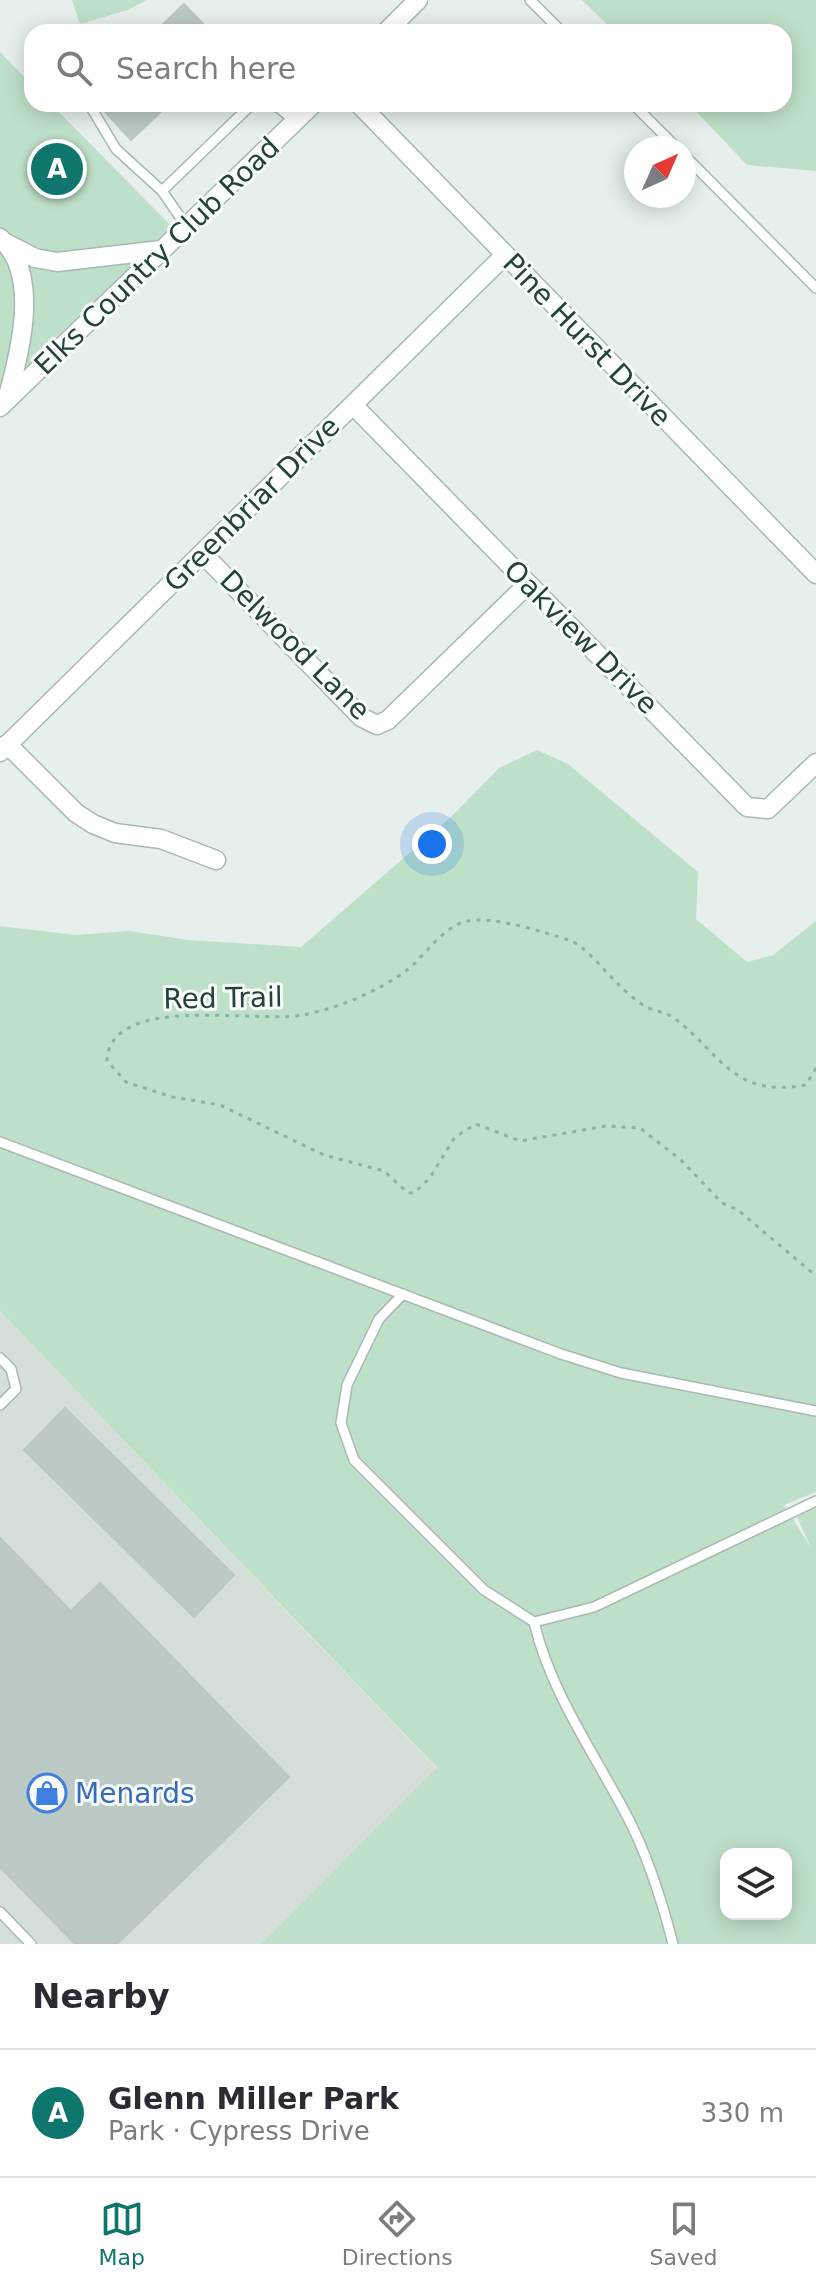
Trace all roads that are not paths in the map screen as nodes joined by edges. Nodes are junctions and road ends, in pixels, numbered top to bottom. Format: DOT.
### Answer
graph roads {
  1 [pos="418,0"];
  2 [pos="530,0"];
  3 [pos="394,24"];
  4 [pos="554,24"];
  5 [pos="94,112"];
  6 [pos="244,112"];
  7 [pos="284,112"];
  8 [pos="305,112"];
  9 [pos="367,112"];
  10 [pos="641,112"];
  11 [pos="296,121"];
  12 [pos="665,136"];
  13 [pos="696,167"];
  14 [pos="162,191"];
  15 [pos="187,227"];
  16 [pos="3,240"];
  17 [pos="161,250"];
  18 [pos="504,256"];
  19 [pos="816,288"];
  20 [pos="4,402"];
  21 [pos="353,405"];
  22 [pos="202,553"];
  23 [pos="816,574"];
  24 [pos="528,584"];
  25 [pos="4,748"];
  26 [pos="816,763"];
  27 [pos="216,860"];
  28 [pos="0,1142"];
  29 [pos="403,1294"];
  30 [pos="0,1358"];
  31 [pos="0,1405"];
  32 [pos="816,1411"];
  33 [pos="816,1501"];
  34 [pos="534,1622"];
  35 [pos="0,1912"];
  36 [pos="31,1944"];
  37 [pos="673,1944"];
  1 -- 3 [label="street"];
  2 -- 4 [label="lane"];
  5 -- 14 [label="lane"];
  6 -- 14 [label="lane"];
  7 -- 11 [label="lane"];
  8 -- 11 [label="street, Elks Country Club Road"];
  9 -- 18 [label="street, Pine Hurst Drive"];
  10 -- 12 [label="lane"];
  11 -- 15 [label="street, Elks Country Club Road"];
  13 -- 19 [label="lane"];
  14 -- 15 [label="lane"];
  15 -- 17 [label="street, Elks Country Club Road"];
  16 -- 17 [label="street"];
  16 -- 20 [label="street"];
  17 -- 20 [label="street, Elks Country Club Road"];
  18 -- 21 [label="street, Greenbriar Drive"];
  18 -- 23 [label="street, Pine Hurst Drive"];
  21 -- 22 [label="street, Greenbriar Drive"];
  21 -- 24 [label="street, Oakview Drive"];
  22 -- 24 [label="street, Delwood Lane"];
  22 -- 25 [label="street, Greenbriar Drive"];
  24 -- 26 [label="street, Oakview Drive"];
  25 -- 27 [label="street"];
  28 -- 29 [label="lane"];
  29 -- 32 [label="lane"];
  29 -- 34 [label="lane"];
  30 -- 31 [label="lane"];
  33 -- 34 [label="lane"];
  34 -- 37 [label="lane"];
  35 -- 36 [label="lane"];
}
